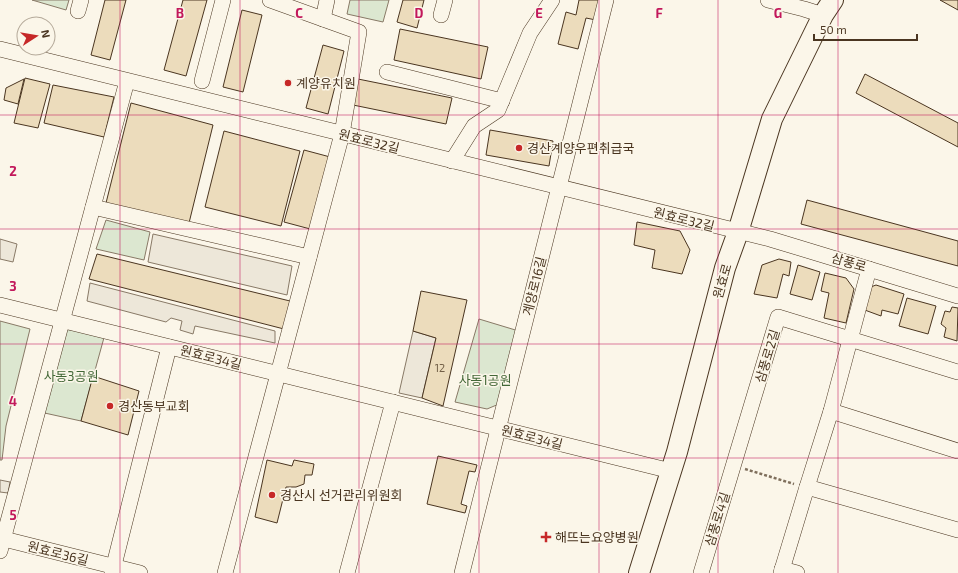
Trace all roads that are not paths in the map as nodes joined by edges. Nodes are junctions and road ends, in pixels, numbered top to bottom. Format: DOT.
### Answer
graph roads {
  1 [pos="223,0"];
  2 [pos="270,0"];
  3 [pos="327,0"];
  4 [pos="445,0"];
  5 [pos="552,0"];
  6 [pos="606,0"];
  7 [pos="768,0"];
  8 [pos="828,8"];
  9 [pos="442,15"];
  10 [pos="323,19"];
  11 [pos="0,49"];
  12 [pos="387,72"];
  13 [pos="127,81"];
  14 [pos="202,81"];
  15 [pos="502,101"];
  16 [pos="342,134"];
  17 [pos="452,161"];
  18 [pos="559,188"];
  19 [pos="93,207"];
  20 [pos="738,232"];
  21 [pos="309,257"];
  22 [pos="870,268"];
  23 [pos="958,296"];
  24 [pos="0,305"];
  25 [pos="62,320"];
  26 [pos="850,339"];
  27 [pos="169,347"];
  28 [pos="958,372"];
  29 [pos="278,374"];
  30 [pos="393,402"];
  31 [pos="831,411"];
  32 [pos="498,428"];
  33 [pos="958,451"];
  34 [pos="733,466"];
  35 [pos="671,471"];
  36 [pos="806,488"];
  37 [pos="958,530"];
  38 [pos="1,543"];
  39 [pos="113,570"];
  40 [pos="782,571"];
  41 [pos="140,573"];
  42 [pos="225,573"];
  43 [pos="347,573"];
  44 [pos="462,573"];
  45 [pos="639,573"];
  46 [pos="701,573"];
  47 [pos="797,573"];
  1 -- 14 [label="street"];
  2 -- 10 [label="street"];
  3 -- 10 [label="street"];
  4 -- 9 [label="street"];
  5 -- 15 [label="street"];
  6 -- 18 [label="street, 계양로16길"];
  7 -- 8 [label="street"];
  8 -- 20 [label="main road, 원효로"];
  10 -- 16 [label="street"];
  11 -- 13 [label="street, 원효로32길"];
  12 -- 15 [label="street"];
  13 -- 16 [label="street, 원효로32길"];
  13 -- 19 [label="street"];
  15 -- 17 [label="street"];
  16 -- 17 [label="street, 원효로32길"];
  16 -- 21 [label="street"];
  17 -- 18 [label="street, 원효로32길"];
  18 -- 20 [label="street, 원효로32길"];
  18 -- 32 [label="street, 계양로16길"];
  19 -- 21 [label="street"];
  19 -- 25 [label="street"];
  20 -- 22 [label="street, 삼풍로"];
  20 -- 35 [label="main road, 원효로"];
  21 -- 29 [label="street"];
  22 -- 23 [label="street, 삼풍로"];
  22 -- 26 [label="street"];
  24 -- 25 [label="street, 원효로34길"];
  25 -- 27 [label="street, 원효로34길"];
  25 -- 38 [label="street"];
  26 -- 28 [label="street, 삼풍로2길"];
  26 -- 31 [label="street"];
  26 -- 34 [label="street, 삼풍로2길"];
  27 -- 29 [label="street, 원효로34길"];
  27 -- 39 [label="street, 원효로34길"];
  29 -- 30 [label="street, 원효로34길"];
  29 -- 42 [label="street"];
  30 -- 32 [label="street, 원효로34길"];
  30 -- 43 [label="street"];
  31 -- 33 [label="street"];
  31 -- 36 [label="street"];
  32 -- 35 [label="street, 원효로34길"];
  32 -- 44 [label="street, 계양로16길"];
  34 -- 46 [label="street, 삼풍로4길"];
  35 -- 45 [label="main road, 원효로"];
  36 -- 37 [label="street"];
  36 -- 40 [label="street"];
  38 -- 39 [label="street, 원효로36길"];
  39 -- 41 [label="street, 원효로36길"];
  40 -- 47 [label="street"];
}
